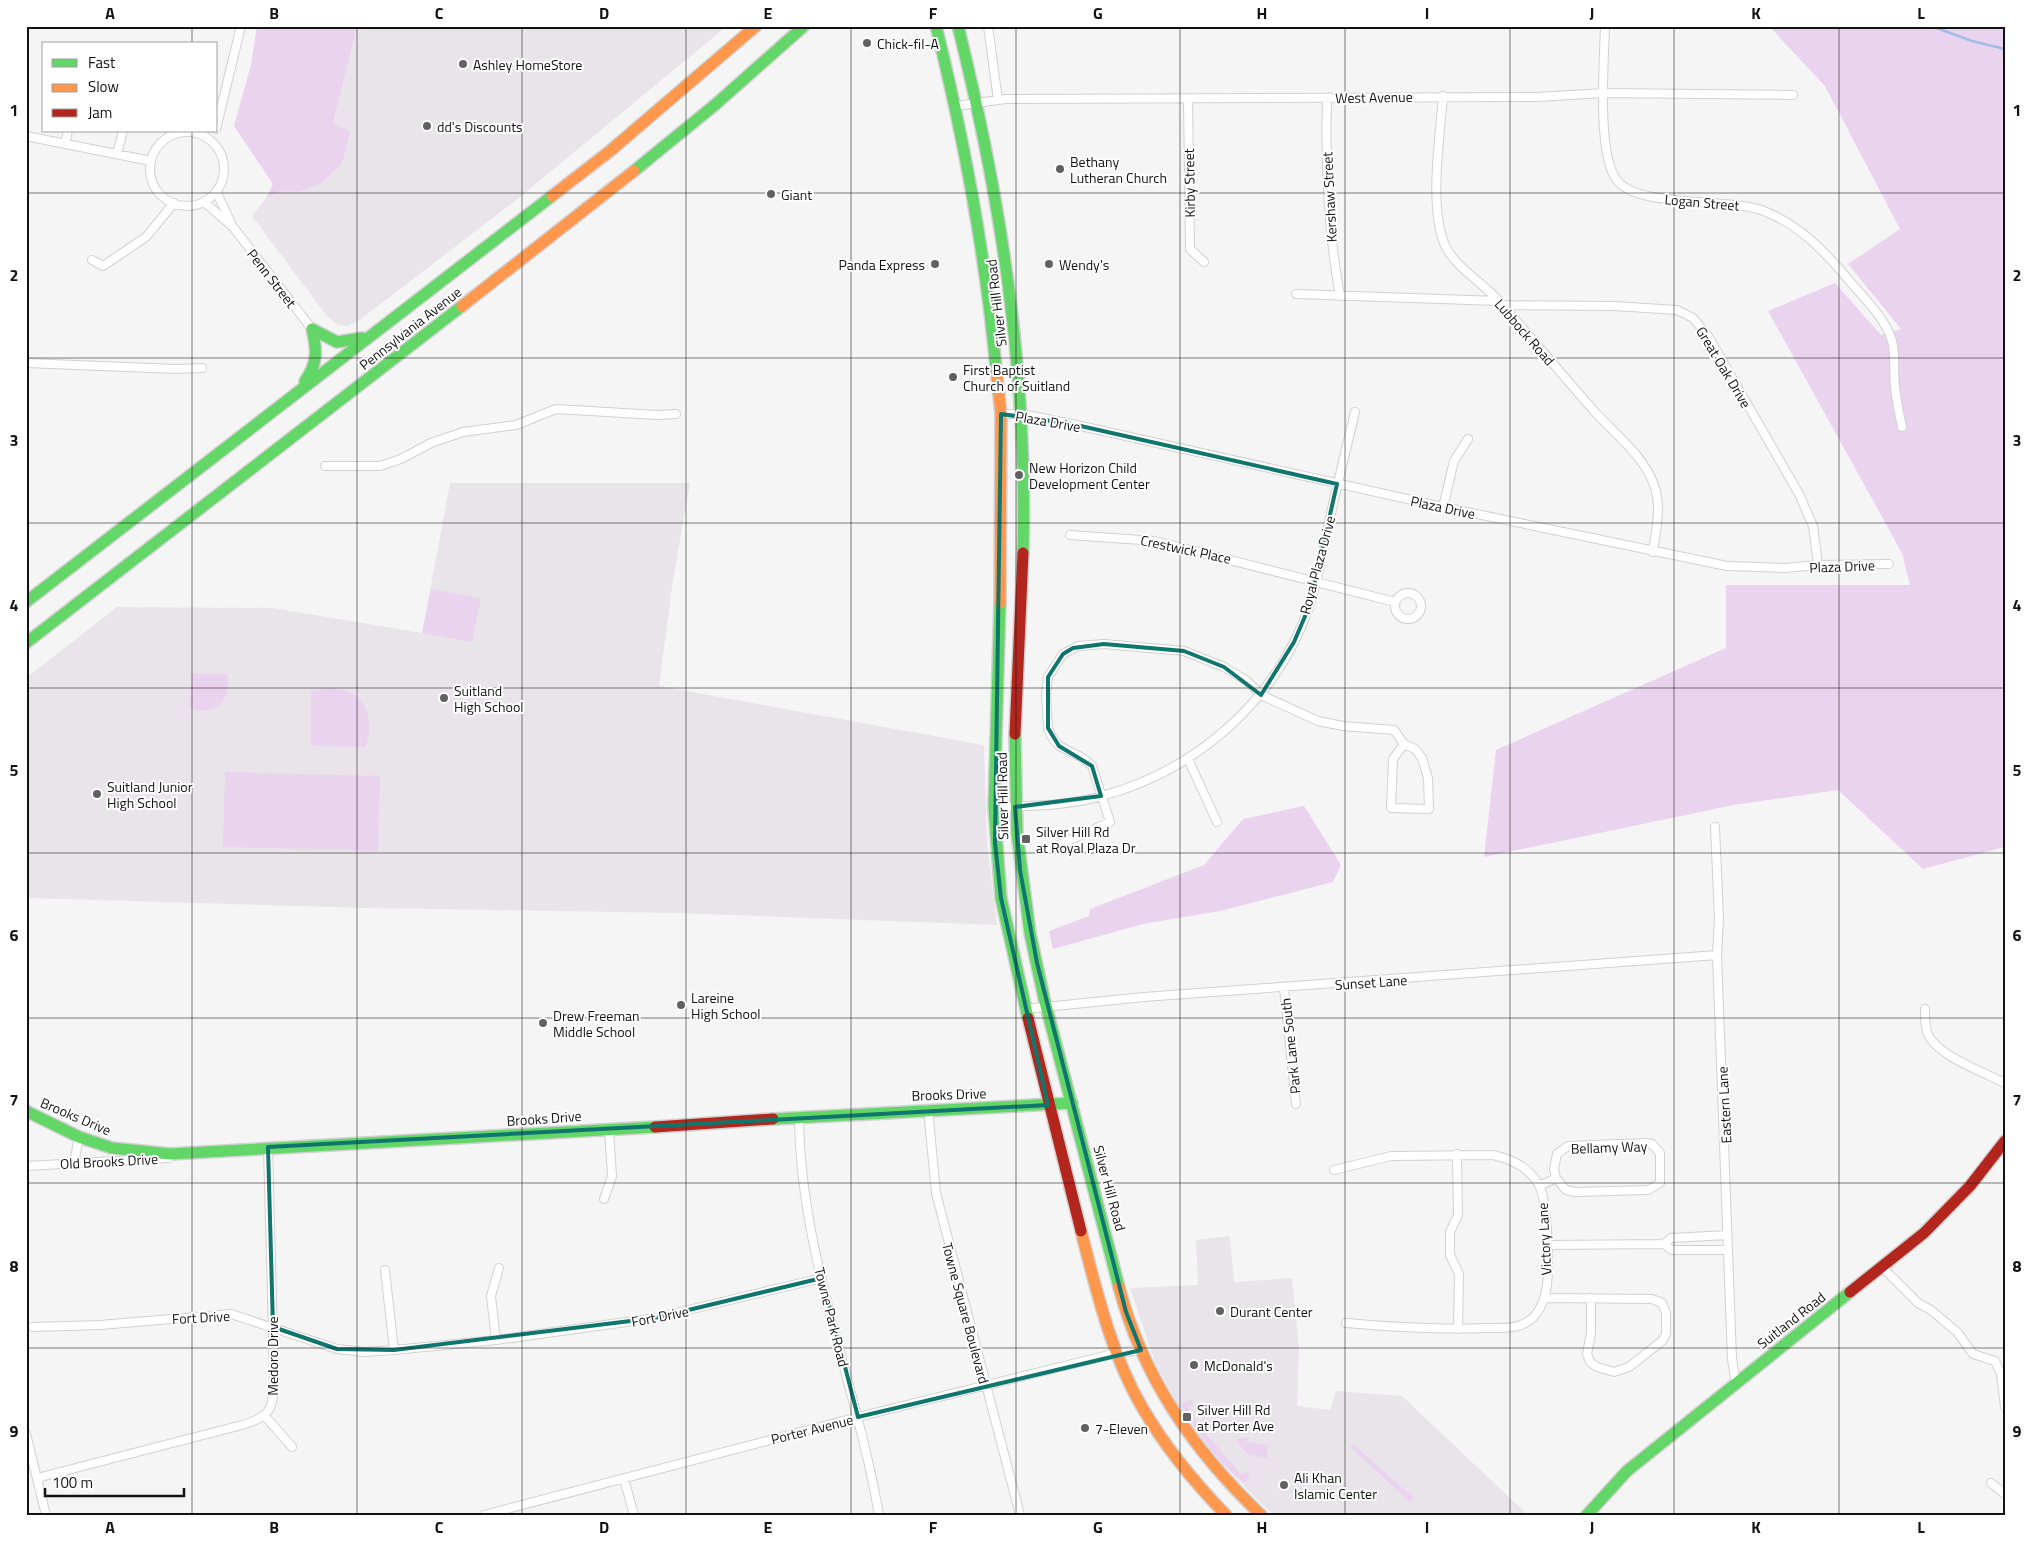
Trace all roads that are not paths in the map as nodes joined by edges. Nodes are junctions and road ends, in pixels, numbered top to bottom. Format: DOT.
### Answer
graph roads {
  1 [pos="241,26"];
  2 [pos="756,26"];
  3 [pos="804,26"];
  4 [pos="936,26"];
  5 [pos="958,26"];
  6 [pos="988,26"];
  7 [pos="1605,26"];
  8 [pos="1603,94"];
  9 [pos="1793,95"];
  10 [pos="1443,96"];
  11 [pos="1327,98"];
  12 [pos="1188,99"];
  13 [pos="998,100"];
  14 [pos="977,102"];
  15 [pos="219,105"];
  16 [pos="956,106"];
  17 [pos="68,132"];
  18 [pos="123,132"];
  19 [pos="199,132"];
  20 [pos="216,132"];
  21 [pos="26,136"];
  22 [pos="66,144"];
  23 [pos="214,144"];
  24 [pos="117,154"];
  25 [pos="151,161"];
  26 [pos="216,191"];
  27 [pos="204,202"];
  28 [pos="174,203"];
  29 [pos="232,227"];
  30 [pos="92,260"];
  31 [pos="1204,262"];
  32 [pos="1296,294"];
  33 [pos="1340,296"];
  34 [pos="1500,303"];
  35 [pos="312,329"];
  36 [pos="371,336"];
  37 [pos="26,363"];
  38 [pos="202,368"];
  39 [pos="294,394"];
  40 [pos="1355,412"];
  41 [pos="676,414"];
  42 [pos="1001,414"];
  43 [pos="1022,414"];
  44 [pos="1902,427"];
  45 [pos="1468,439"];
  46 [pos="326,466"];
  47 [pos="1337,484"];
  48 [pos="1443,507"];
  49 [pos="1070,535"];
  50 [pos="1653,552"];
  51 [pos="1889,564"];
  52 [pos="1818,565"];
  53 [pos="1316,580"];
  54 [pos="26,602"];
  55 [pos="1395,602"];
  56 [pos="26,643"];
  57 [pos="1261,695"];
  58 [pos="1404,744"];
  59 [pos="1188,759"];
  60 [pos="1101,796"];
  61 [pos="1015,806"];
  62 [pos="994,807"];
  63 [pos="1217,822"];
  64 [pos="1715,827"];
  65 [pos="1050,849"];
  66 [pos="1717,955"];
  67 [pos="1284,988"];
  68 [pos="1047,1007"];
  69 [pos="1025,1009"];
  70 [pos="1925,1009"];
  71 [pos="2005,1083"];
  72 [pos="1072,1103"];
  73 [pos="1296,1104"];
  74 [pos="1048,1105"];
  75 [pos="928,1109"];
  76 [pos="26,1111"];
  77 [pos="799,1117"];
  78 [pos="609,1129"];
  79 [pos="79,1137"];
  80 [pos="2005,1141"];
  81 [pos="268,1147"];
  82 [pos="192,1153"];
  83 [pos="1457,1154"];
  84 [pos="74,1163"];
  85 [pos="26,1166"];
  86 [pos="1334,1170"];
  87 [pos="1556,1178"];
  88 [pos="1540,1186"];
  89 [pos="604,1198"];
  90 [pos="1728,1235"];
  91 [pos="1664,1244"];
  92 [pos="1546,1245"];
  93 [pos="1728,1250"];
  94 [pos="1882,1267"];
  95 [pos="499,1268"];
  96 [pos="385,1270"];
  97 [pos="822,1278"];
  98 [pos="1544,1298"];
  99 [pos="1591,1298"];
  100 [pos="1346,1323"];
  101 [pos="273,1327"];
  102 [pos="32,1328"];
  103 [pos="1458,1329"];
  104 [pos="496,1340"];
  105 [pos="394,1350"];
  106 [pos="1141,1350"];
  107 [pos="1116,1353"];
  108 [pos="1736,1384"];
  109 [pos="985,1386"];
  110 [pos="2005,1407"];
  111 [pos="265,1416"];
  112 [pos="858,1417"];
  113 [pos="26,1434"];
  114 [pos="28,1447"];
  115 [pos="292,1447"];
  116 [pos="37,1478"];
  117 [pos="624,1479"];
  118 [pos="1991,1482"];
  119 [pos="2005,1494"];
  120 [pos="46,1515"];
  121 [pos="484,1515"];
  122 [pos="634,1515"];
  123 [pos="879,1515"];
  124 [pos="1020,1515"];
  125 [pos="1226,1515"];
  126 [pos="1260,1515"];
  127 [pos="1587,1515"];
  1 -- 15 [label="street"];
  2 -- 36 [label="main road, Pennsylvania Avenue"];
  3 -- 56 [label="main road, Pennsylvania Avenue"];
  4 -- 16 [label="main road, Silver Hill Road"];
  5 -- 14 [label="main road, Silver Hill Road"];
  6 -- 13 [label="street"];
  7 -- 8 [label="street, Logan Street"];
  8 -- 9 [label="street, West Avenue"];
  8 -- 10 [label="street, West Avenue"];
  8 -- 44 [label="street, Logan Street"];
  10 -- 11 [label="street, West Avenue"];
  10 -- 34 [label="street, Lubbock Road"];
  11 -- 12 [label="street, West Avenue"];
  11 -- 33 [label="street, Kershaw Street"];
  12 -- 13 [label="street, West Avenue"];
  12 -- 31 [label="street, Kirby Street"];
  13 -- 14 [label="street, West Avenue"];
  14 -- 16 [label="street, West Avenue"];
  14 -- 43 [label="main road, Silver Hill Road"];
  16 -- 42 [label="main road, Silver Hill Road"];
  17 -- 22 [label="street"];
  18 -- 24 [label="street"];
  19 -- 23 [label="street"];
  19 -- 25 [label="street"];
  20 -- 23 [label="street"];
  21 -- 22 [label="street"];
  22 -- 24 [label="street"];
  23 -- 26 [label="street"];
  24 -- 25 [label="street"];
  25 -- 28 [label="street"];
  26 -- 27 [label="street"];
  26 -- 29 [label="street, Penn Street"];
  27 -- 28 [label="street"];
  27 -- 29 [label="street, Penn Street"];
  28 -- 30 [label="street"];
  29 -- 35 [label="street, Penn Street"];
  32 -- 33 [label="street, Great Oak Drive"];
  33 -- 34 [label="street, Great Oak Drive"];
  34 -- 50 [label="street, Lubbock Road"];
  34 -- 52 [label="street, Great Oak Drive"];
  35 -- 36 [label="main road"];
  35 -- 39 [label="main road"];
  36 -- 39 [label="main road, Pennsylvania Avenue"];
  37 -- 38 [label="street"];
  39 -- 54 [label="main road, Pennsylvania Avenue"];
  40 -- 47 [label="street, Royal Plaza Drive"];
  41 -- 46 [label="street"];
  42 -- 43 [label="street, Plaza Drive"];
  42 -- 62 [label="main road, Silver Hill Road"];
  43 -- 47 [label="street, Plaza Drive"];
  43 -- 61 [label="main road, Silver Hill Road"];
  45 -- 48 [label="street"];
  47 -- 48 [label="street, Plaza Drive"];
  47 -- 53 [label="street, Royal Plaza Drive"];
  48 -- 50 [label="street, Plaza Drive"];
  49 -- 53 [label="street, Crestwick Place"];
  50 -- 52 [label="street, Plaza Drive"];
  51 -- 52 [label="street, Plaza Drive"];
  53 -- 55 [label="street, Crestwick Place"];
  53 -- 57 [label="street, Royal Plaza Drive"];
  57 -- 58 [label="street"];
  57 -- 59 [label="street, Royal Plaza Drive"];
  57 -- 60 [label="street"];
  58 -- 58 [label="street"];
  59 -- 60 [label="street, Royal Plaza Drive"];
  59 -- 63 [label="street"];
  60 -- 61 [label="street, Royal Plaza Drive"];
  60 -- 65 [label="street"];
  61 -- 62 [label="street, Royal Plaza Drive"];
  61 -- 68 [label="main road, Silver Hill Road"];
  62 -- 69 [label="main road, Silver Hill Road"];
  64 -- 66 [label="street, Eastern Lane"];
  66 -- 67 [label="street, Sunset Lane"];
  66 -- 90 [label="street, Eastern Lane"];
  67 -- 68 [label="street, Sunset Lane"];
  67 -- 73 [label="street, Park Lane South"];
  68 -- 69 [label="street, Sunset Lane"];
  68 -- 72 [label="main road, Silver Hill Road"];
  69 -- 74 [label="main road, Silver Hill Road"];
  70 -- 71 [label="street"];
  72 -- 74 [label="main road, Brooks Drive"];
  72 -- 106 [label="main road, Silver Hill Road"];
  74 -- 75 [label="main road, Brooks Drive"];
  74 -- 107 [label="main road, Silver Hill Road"];
  75 -- 77 [label="main road, Brooks Drive"];
  75 -- 109 [label="street, Towne Square Boulevard"];
  76 -- 79 [label="main road, Brooks Drive"];
  77 -- 78 [label="main road, Brooks Drive"];
  77 -- 97 [label="street, Towne Park Road"];
  78 -- 81 [label="main road, Brooks Drive"];
  78 -- 89 [label="street"];
  79 -- 82 [label="main road, Brooks Drive"];
  79 -- 84 [label="street"];
  80 -- 94 [label="main road, Suitland Road"];
  81 -- 82 [label="main road, Brooks Drive"];
  81 -- 101 [label="street, Medoro Drive"];
  82 -- 84 [label="street, Old Brooks Drive"];
  83 -- 86 [label="street, Victory Lane"];
  83 -- 88 [label="street, Victory Lane"];
  83 -- 103 [label="street"];
  84 -- 85 [label="street, Old Brooks Drive"];
  87 -- 87 [label="street, Bellamy Way"];
  87 -- 88 [label="street"];
  88 -- 92 [label="street, Victory Lane"];
  90 -- 91 [label="street"];
  90 -- 93 [label="street, Eastern Lane"];
  91 -- 92 [label="street"];
  91 -- 93 [label="street"];
  92 -- 98 [label="street, Victory Lane"];
  93 -- 108 [label="street, Eastern Lane"];
  94 -- 108 [label="main road, Suitland Road"];
  94 -- 110 [label="street"];
  95 -- 104 [label="street"];
  96 -- 105 [label="street"];
  97 -- 104 [label="street, Fort Drive"];
  97 -- 112 [label="street, Towne Park Road"];
  98 -- 99 [label="street"];
  98 -- 103 [label="street, Victory Lane"];
  99 -- 99 [label="street"];
  100 -- 103 [label="street, Victory Lane"];
  101 -- 102 [label="street, Fort Drive"];
  101 -- 105 [label="street, Fort Drive"];
  101 -- 111 [label="street, Medoro Drive"];
  104 -- 105 [label="street, Fort Drive"];
  106 -- 107 [label="street, Porter Avenue"];
  106 -- 126 [label="main road, Silver Hill Road"];
  107 -- 109 [label="street, Porter Avenue"];
  107 -- 125 [label="main road, Silver Hill Road"];
  108 -- 127 [label="main road, Suitland Road"];
  109 -- 112 [label="street, Porter Avenue"];
  109 -- 124 [label="street, Towne Square Boulevard"];
  111 -- 115 [label="street"];
  111 -- 116 [label="street, Medoro Drive"];
  112 -- 117 [label="street, Porter Avenue"];
  112 -- 123 [label="street, Towne Park Road"];
  113 -- 114 [label="street"];
  114 -- 116 [label="street"];
  116 -- 120 [label="street"];
  117 -- 121 [label="street, Porter Avenue"];
  117 -- 122 [label="street"];
  118 -- 119 [label="street"];
}
